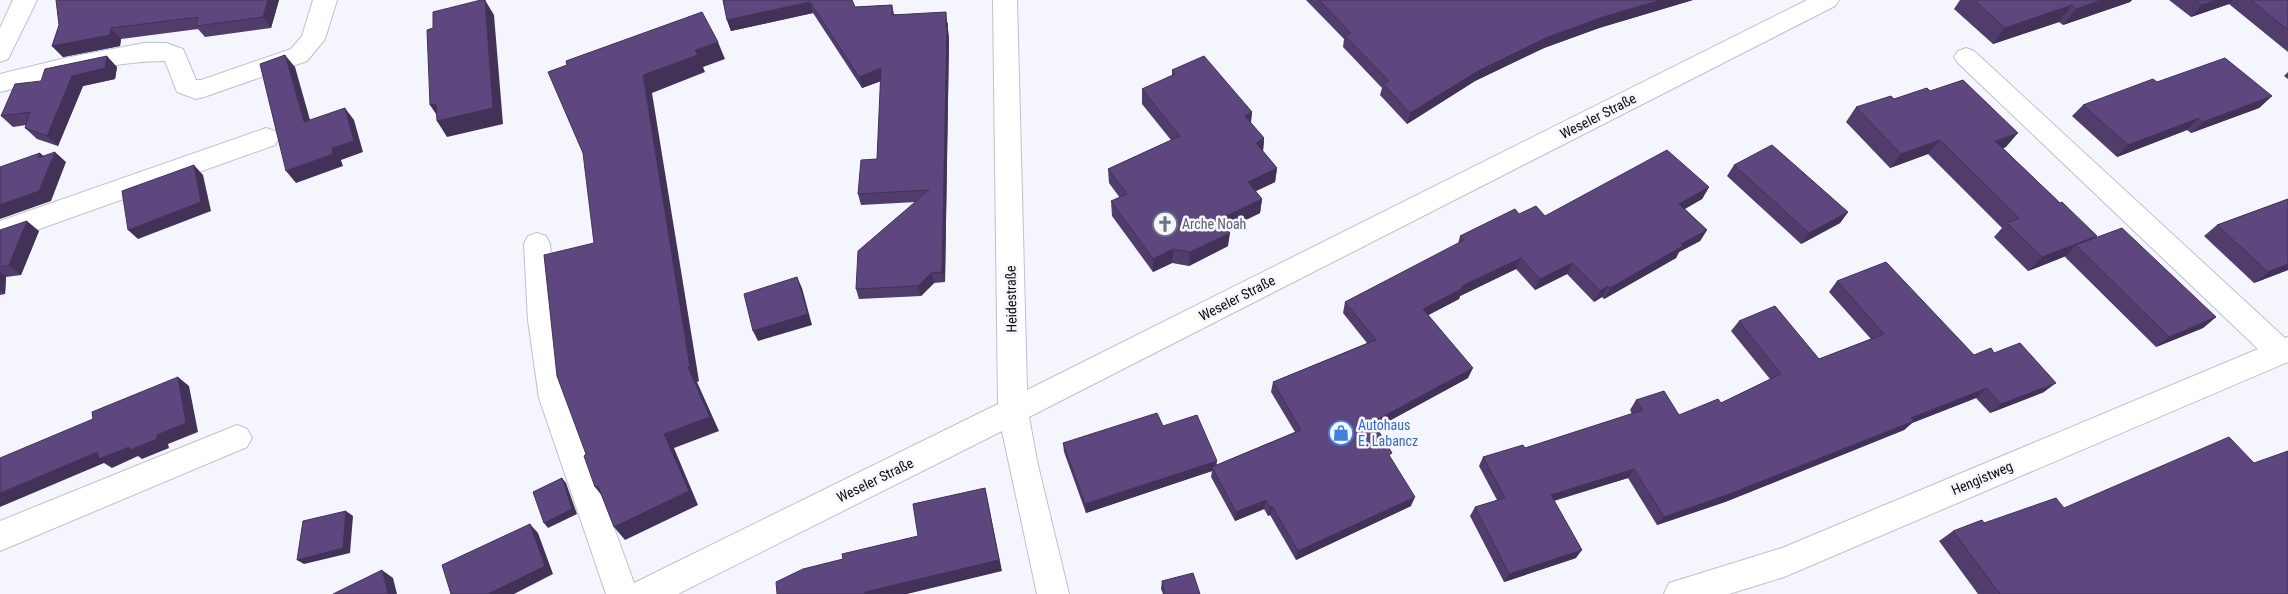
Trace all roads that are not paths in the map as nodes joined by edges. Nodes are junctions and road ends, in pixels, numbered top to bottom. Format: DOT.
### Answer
graph roads {
  1 [pos="25,0"];
  2 [pos="325,0"];
  3 [pos="1005,0"];
  4 [pos="1827,0"];
  5 [pos="0,53"];
  6 [pos="1966,57"];
  7 [pos="0,83"];
  8 [pos="266,138"];
  9 [pos="0,232"];
  10 [pos="537,244"];
  11 [pos="2284,350"];
  12 [pos="1013,411"];
  13 [pos="237,438"];
  14 [pos="0,536"];
  15 [pos="622,594"];
  16 [pos="645,594"];
  17 [pos="1053,594"];
  18 [pos="1680,594"];
  1 -- 5 [label="street"];
  2 -- 7 [label="street"];
  3 -- 12 [label="street, Heidestraße"];
  4 -- 12 [label="street, Weseler Straße"];
  6 -- 11 [label="street, Hengistweg"];
  8 -- 9 [label="street"];
  10 -- 15 [label="street"];
  11 -- 18 [label="street, Hengistweg"];
  12 -- 16 [label="street, Weseler Straße"];
  12 -- 17 [label="street, Heidestraße"];
  13 -- 14 [label="street"];
}
